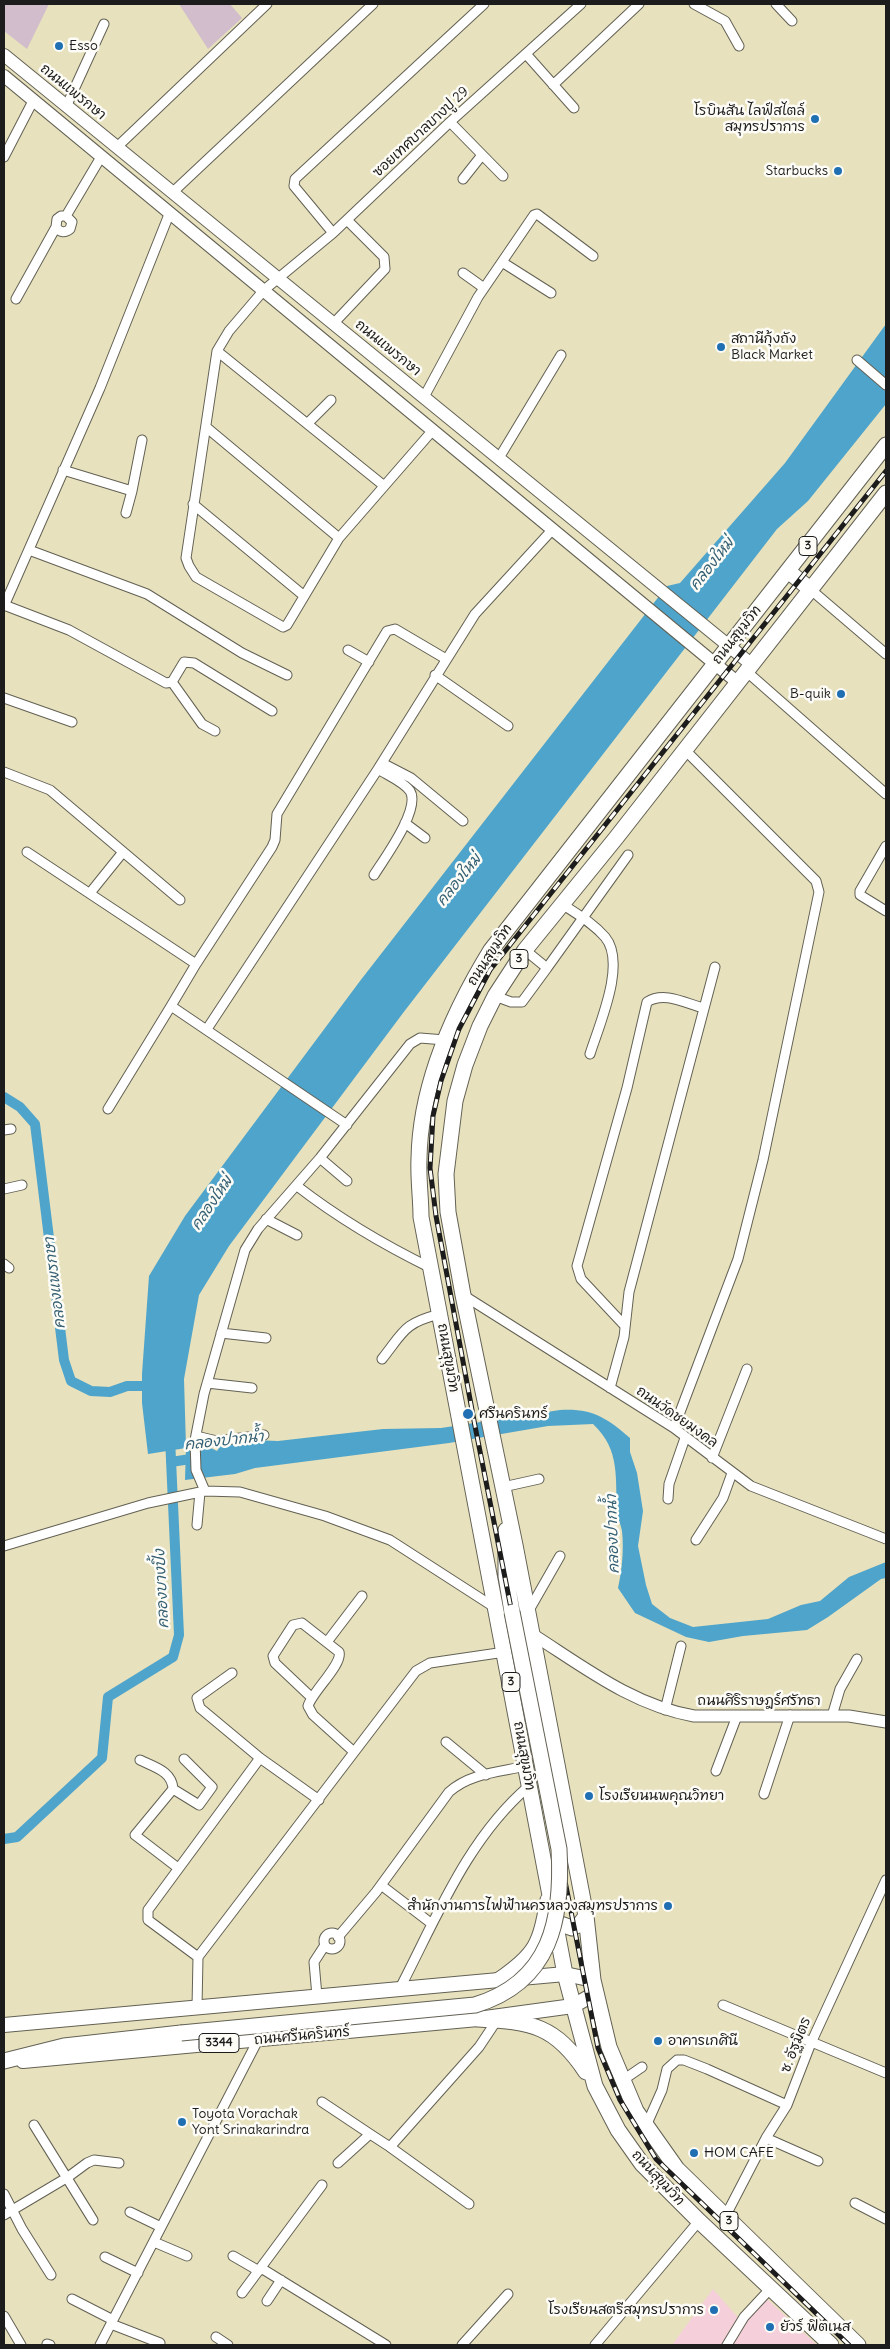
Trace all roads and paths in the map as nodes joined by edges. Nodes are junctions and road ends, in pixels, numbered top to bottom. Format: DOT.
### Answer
graph roads {
  1 [pos="267,4"];
  2 [pos="373,4"];
  3 [pos="484,4"];
  4 [pos="581,4"];
  5 [pos="639,4"];
  6 [pos="776,4"];
  7 [pos="696,6"];
  8 [pos="792,20"];
  9 [pos="104,24"];
  10 [pos="739,46"];
  11 [pos="526,54"];
  12 [pos="4,55"];
  13 [pos="4,76"];
  14 [pos="553,85"];
  15 [pos="33,101"];
  16 [pos="66,107"];
  17 [pos="574,108"];
  18 [pos="450,122"];
  19 [pos="116,147"];
  20 [pos="482,155"];
  21 [pos="4,157"];
  22 [pos="102,157"];
  23 [pos="503,176"];
  24 [pos="463,179"];
  25 [pos="173,192"];
  26 [pos="170,212"];
  27 [pos="66,216"];
  28 [pos="347,220"];
  29 [pos="56,227"];
  30 [pos="333,233"];
  31 [pos="593,256"];
  32 [pos="502,262"];
  33 [pos="463,273"];
  34 [pos="278,278"];
  35 [pos="484,288"];
  36 [pos="264,290"];
  37 [pos="551,293"];
  38 [pos="16,299"];
  39 [pos="334,323"];
  40 [pos="218,351"];
  41 [pos="561,355"];
  42 [pos="857,360"];
  43 [pos="886,385"];
  44 [pos="424,397"];
  45 [pos="331,400"];
  46 [pos="308,423"];
  47 [pos="206,427"];
  48 [pos="433,430"];
  49 [pos="142,440"];
  50 [pos="886,445"];
  51 [pos="499,458"];
  52 [pos="63,470"];
  53 [pos="384,485"];
  54 [pos="132,492"];
  55 [pos="886,493"];
  56 [pos="193,504"];
  57 [pos="126,513"];
  58 [pos="553,529"];
  59 [pos="339,538"];
  60 [pos="29,550"];
  61 [pos="788,571"];
  62 [pos="810,589"];
  63 [pos="303,595"];
  64 [pos="4,606"];
  65 [pos="728,645"];
  66 [pos="348,650"];
  67 [pos="886,654"];
  68 [pos="446,659"];
  69 [pos="369,662"];
  70 [pos="715,663"];
  71 [pos="745,672"];
  72 [pos="435,675"];
  73 [pos="287,676"];
  74 [pos="172,682"];
  75 [pos="4,698"];
  76 [pos="272,712"];
  77 [pos="72,722"];
  78 [pos="508,726"];
  79 [pos="215,731"];
  80 [pos="684,750"];
  81 [pos="380,766"];
  82 [pos="4,772"];
  83 [pos="886,794"];
  84 [pos="463,821"];
  85 [pos="405,823"];
  86 [pos="425,838"];
  87 [pos="886,846"];
  88 [pos="27,852"];
  89 [pos="123,852"];
  90 [pos="628,855"];
  91 [pos="374,875"];
  92 [pos="90,893"];
  93 [pos="180,900"];
  94 [pos="562,904"];
  95 [pos="886,911"];
  96 [pos="583,918"];
  97 [pos="525,950"];
  98 [pos="196,964"];
  99 [pos="715,967"];
  100 [pos="548,968"];
  101 [pos="495,996"];
  102 [pos="172,1006"];
  103 [pos="703,1008"];
  104 [pos="207,1029"];
  105 [pos="445,1040"];
  106 [pos="590,1054"];
  107 [pos="108,1109"];
  108 [pos="346,1125"];
  109 [pos="320,1158"];
  110 [pos="347,1181"];
  111 [pos="22,1185"];
  112 [pos="297,1186"];
  113 [pos="4,1189"];
  114 [pos="266,1220"];
  115 [pos="297,1235"];
  116 [pos="432,1268"];
  117 [pos="463,1294"];
  118 [pos="440,1314"];
  119 [pos="625,1326"];
  120 [pos="221,1333"];
  121 [pos="266,1338"];
  122 [pos="382,1359"];
  123 [pos="747,1369"];
  124 [pos="207,1383"];
  125 [pos="252,1388"];
  126 [pos="610,1388"];
  127 [pos="674,1428"];
  128 [pos="264,1435"];
  129 [pos="196,1438"];
  130 [pos="685,1438"];
  131 [pos="712,1458"];
  132 [pos="732,1473"];
  133 [pos="539,1479"];
  134 [pos="503,1487"];
  135 [pos="200,1490"];
  136 [pos="668,1499"];
  137 [pos="197,1525"];
  138 [pos="886,1539"];
  139 [pos="696,1540"];
  140 [pos="4,1546"];
  141 [pos="560,1556"];
  142 [pos="362,1596"];
  143 [pos="497,1609"];
  144 [pos="520,1612"];
  145 [pos="532,1634"];
  146 [pos="327,1642"];
  147 [pos="681,1646"];
  148 [pos="505,1652"];
  149 [pos="857,1659"];
  150 [pos="232,1673"];
  151 [pos="312,1698"];
  152 [pos="665,1710"];
  153 [pos="790,1715"];
  154 [pos="737,1716"];
  155 [pos="832,1716"];
  156 [pos="886,1722"];
  157 [pos="446,1742"];
  158 [pos="354,1752"];
  159 [pos="260,1758"];
  160 [pos="184,1759"];
  161 [pos="140,1760"];
  162 [pos="526,1766"];
  163 [pos="716,1770"];
  164 [pos="486,1775"];
  165 [pos="529,1786"];
  166 [pos="173,1789"];
  167 [pos="764,1794"];
  168 [pos="318,1800"];
  169 [pos="178,1868"];
  170 [pos="886,1880"];
  171 [pos="381,1885"];
  172 [pos="550,1891"];
  173 [pos="586,1916"];
  174 [pos="555,1922"];
  175 [pos="432,1924"];
  176 [pos="198,1957"];
  177 [pos="565,1974"];
  178 [pos="499,1980"];
  179 [pos="437,1986"];
  180 [pos="595,1986"];
  181 [pos="398,1990"];
  182 [pos="317,1996"];
  183 [pos="723,2005"];
  184 [pos="573,2006"];
  185 [pos="197,2007"];
  186 [pos="478,2019"];
  187 [pos="497,2020"];
  188 [pos="434,2024"];
  189 [pos="4,2025"];
  190 [pos="258,2040"];
  191 [pos="811,2043"];
  192 [pos="4,2062"];
  193 [pos="642,2067"];
  194 [pos="886,2073"];
  195 [pos="623,2080"];
  196 [pos="595,2086"];
  197 [pos="322,2102"];
  198 [pos="788,2105"];
  199 [pos="34,2125"];
  200 [pos="646,2126"];
  201 [pos="370,2134"];
  202 [pos="766,2138"];
  203 [pos="390,2147"];
  204 [pos="818,2161"];
  205 [pos="120,2163"];
  206 [pos="338,2163"];
  207 [pos="68,2177"];
  208 [pos="322,2185"];
  209 [pos="4,2194"];
  210 [pos="854,2203"];
  211 [pos="469,2204"];
  212 [pos="12,2209"];
  213 [pos="130,2212"];
  214 [pos="4,2215"];
  215 [pos="725,2218"];
  216 [pos="886,2219"];
  217 [pos="94,2220"];
  218 [pos="699,2221"];
  219 [pos="161,2227"];
  220 [pos="154,2242"];
  221 [pos="187,2256"];
  222 [pos="233,2256"];
  223 [pos="105,2257"];
  224 [pos="260,2269"];
  225 [pos="138,2273"];
  226 [pos="50,2275"];
  227 [pos="281,2280"];
  228 [pos="771,2288"];
  229 [pos="242,2293"];
  230 [pos="508,2294"];
  231 [pos="72,2299"];
  232 [pos="267,2301"];
  233 [pos="4,2316"];
  234 [pos="112,2322"];
  235 [pos="216,2337"];
  236 [pos="160,2343"];
  237 [pos="21,2345"];
  238 [pos="100,2345"];
  239 [pos="228,2345"];
  240 [pos="386,2345"];
  241 [pos="462,2345"];
  242 [pos="595,2345"];
  243 [pos="727,2345"];
  244 [pos="830,2345"];
  245 [pos="858,2345"];
  1 -- 19 [label="street"];
  2 -- 25 [label="street"];
  3 -- 30 [label="street"];
  4 -- 11 [label="street, ซอยเทศบาลบางปู 29"];
  5 -- 14 [label="street"];
  6 -- 8 [label="street"];
  7 -- 10 [label="street"];
  9 -- 16 [label="street"];
  11 -- 14 [label="street"];
  11 -- 18 [label="street, ซอยเทศบาลบางปู 29"];
  12 -- 16 [label="main road, ถนนแพรกษา"];
  13 -- 15 [label="main road"];
  14 -- 17 [label="street"];
  15 -- 21 [label="street"];
  15 -- 22 [label="main road"];
  16 -- 19 [label="main road, ถนนแพรกษา"];
  18 -- 20 [label="street"];
  18 -- 28 [label="street, ซอยเทศบาลบางปู 29"];
  19 -- 25 [label="main road, ถนนแพรกษา"];
  20 -- 23 [label="street"];
  20 -- 24 [label="street"];
  22 -- 26 [label="main road"];
  22 -- 27 [label="street"];
  25 -- 34 [label="main road, ถนนแพรกษา"];
  26 -- 36 [label="main road"];
  26 -- 52 [label="street"];
  27 -- 29 [label="street"];
  27 -- 29 [label="street"];
  28 -- 30 [label="street, ซอยเทศบาลบางปู 29"];
  28 -- 39 [label="street"];
  29 -- 38 [label="street"];
  30 -- 34 [label="street, ซอยเทศบาลบางปู 29"];
  31 -- 32 [label="street"];
  32 -- 35 [label="street"];
  32 -- 37 [label="street"];
  33 -- 35 [label="street"];
  34 -- 36 [label="street, ซอยเทศบาลบางปู 29"];
  34 -- 39 [label="main road, ถนนแพรกษา"];
  35 -- 44 [label="street"];
  36 -- 40 [label="street, ซอยเทศบาลบางปู 29"];
  36 -- 48 [label="main road"];
  39 -- 44 [label="main road, ถนนแพรกษา"];
  40 -- 46 [label="street"];
  40 -- 47 [label="street"];
  41 -- 51 [label="street"];
  42 -- 43 [label="street"];
  44 -- 51 [label="main road, ถนนแพรกษา"];
  45 -- 46 [label="street"];
  46 -- 53 [label="street"];
  47 -- 56 [label="street"];
  47 -- 59 [label="street"];
  48 -- 53 [label="street"];
  48 -- 58 [label="main road"];
  49 -- 54 [label="street"];
  50 -- 61 [label="highway, ถนนสุขุมวิท / 3"];
  51 -- 65 [label="main road, ถนนแพรกษา"];
  52 -- 54 [label="street"];
  52 -- 60 [label="street"];
  53 -- 59 [label="street"];
  54 -- 57 [label="street"];
  55 -- 62 [label="highway, ถนนสุขุมวิท / 3"];
  56 -- 63 [label="street"];
  56 -- 63 [label="street"];
  58 -- 68 [label="street"];
  58 -- 70 [label="main road"];
  59 -- 63 [label="street"];
  60 -- 64 [label="street"];
  60 -- 73 [label="street"];
  61 -- 62 [label="highway"];
  61 -- 65 [label="highway, ถนนสุขุมวิท / 3"];
  62 -- 67 [label="street"];
  62 -- 71 [label="highway, ถนนสุขุมวิท / 3"];
  64 -- 74 [label="street"];
  65 -- 70 [label="highway, ถนนสุขุมวิท / 3"];
  65 -- 71 [label="main road, ถนนแพรกษา"];
  66 -- 69 [label="street"];
  68 -- 69 [label="street"];
  68 -- 72 [label="street"];
  69 -- 98 [label="street"];
  70 -- 71 [label="main road"];
  70 -- 105 [label="highway, ถนนสุขุมวิท / 3"];
  71 -- 80 [label="highway, ถนนสุขุมวิท / 3"];
  71 -- 83 [label="street"];
  72 -- 78 [label="street"];
  72 -- 81 [label="street"];
  74 -- 76 [label="street"];
  74 -- 79 [label="street"];
  75 -- 77 [label="street"];
  80 -- 94 [label="highway, ถนนสุขุมวิท / 3"];
  80 -- 127 [label="street"];
  81 -- 84 [label="street"];
  81 -- 85 [label="street"];
  81 -- 104 [label="street"];
  82 -- 89 [label="street"];
  85 -- 86 [label="street"];
  85 -- 91 [label="street"];
  87 -- 95 [label="street"];
  88 -- 92 [label="street"];
  89 -- 92 [label="street"];
  89 -- 93 [label="street"];
  90 -- 96 [label="street"];
  92 -- 98 [label="street"];
  94 -- 96 [label="street"];
  94 -- 97 [label="highway, ถนนสุขุมวิท / 3"];
  96 -- 100 [label="street"];
  96 -- 106 [label="street"];
  97 -- 100 [label="street"];
  97 -- 101 [label="highway, ถนนสุขุมวิท / 3"];
  98 -- 102 [label="street"];
  99 -- 103 [label="street"];
  100 -- 101 [label="street"];
  101 -- 117 [label="highway, ถนนสุขุมวิท / 3"];
  102 -- 104 [label="street"];
  102 -- 107 [label="street"];
  103 -- 119 [label="street"];
  103 -- 119 [label="street"];
  104 -- 108 [label="street"];
  105 -- 108 [label="street"];
  105 -- 116 [label="highway, ถนนสุขุมวิท / 3"];
  108 -- 109 [label="street"];
  109 -- 110 [label="street"];
  109 -- 112 [label="street"];
  111 -- 113 [label="street"];
  112 -- 114 [label="street"];
  112 -- 116 [label="street"];
  114 -- 115 [label="street"];
  114 -- 120 [label="street"];
  116 -- 118 [label="highway, ถนนสุขุมวิท / 3"];
  117 -- 126 [label="street, ถนนวัดชยมงคล"];
  117 -- 134 [label="highway, ถนนสุขุมวิท / 3"];
  118 -- 122 [label="street"];
  118 -- 143 [label="highway, ถนนสุขุมวิท / 3"];
  119 -- 126 [label="street"];
  120 -- 121 [label="street"];
  120 -- 124 [label="street"];
  123 -- 131 [label="street"];
  124 -- 125 [label="street"];
  124 -- 129 [label="street"];
  126 -- 127 [label="street, ถนนวัดชยมงคล"];
  127 -- 130 [label="street, ถนนวัดชยมงคล"];
  128 -- 129 [label="street"];
  129 -- 135 [label="street"];
  130 -- 131 [label="street, ถนนวัดชยมงคล"];
  130 -- 136 [label="street"];
  131 -- 132 [label="street, ถนนวัดชยมงคล"];
  132 -- 138 [label="street, ถนนวัดชยมงคล"];
  132 -- 139 [label="street"];
  133 -- 134 [label="street"];
  134 -- 144 [label="highway, ถนนสุขุมวิท / 3"];
  135 -- 137 [label="street"];
  135 -- 140 [label="street"];
  135 -- 143 [label="street"];
  141 -- 144 [label="street"];
  142 -- 146 [label="street"];
  143 -- 148 [label="highway, ถนนสุขุมวิท / 3"];
  144 -- 145 [label="highway, ถนนสุขุมวิท / 3"];
  144 -- 192 [label="highway, bridge"];
  145 -- 152 [label="street, ถนนศิริราษฎร์ศรัทธา"];
  145 -- 173 [label="highway, ถนนสุขุมวิท / 3"];
  146 -- 151 [label="street"];
  146 -- 151 [label="street"];
  147 -- 152 [label="street"];
  148 -- 158 [label="street"];
  148 -- 162 [label="highway, ถนนสุขุมวิท / 3"];
  149 -- 155 [label="street"];
  150 -- 159 [label="street"];
  151 -- 158 [label="street"];
  152 -- 154 [label="street, ถนนศิริราษฎร์ศรัทธา"];
  153 -- 154 [label="street, ถนนศิริราษฎร์ศรัทธา"];
  153 -- 155 [label="street, ถนนศิริราษฎร์ศรัทธา"];
  153 -- 167 [label="street"];
  154 -- 163 [label="street"];
  155 -- 156 [label="street, ถนนศิริราษฎร์ศรัทธา"];
  157 -- 164 [label="street"];
  158 -- 168 [label="street"];
  159 -- 168 [label="street"];
  159 -- 169 [label="street"];
  160 -- 166 [label="street"];
  161 -- 166 [label="street"];
  162 -- 164 [label="street"];
  162 -- 165 [label="highway, ถนนสุขุมวิท / 3"];
  164 -- 171 [label="street"];
  165 -- 172 [label="highway, ถนนสุขุมวิท / 3"];
  165 -- 175 [label="street"];
  166 -- 169 [label="street"];
  168 -- 176 [label="street"];
  169 -- 176 [label="street"];
  170 -- 191 [label="street, ซ. อัฐมิตร"];
  171 -- 175 [label="street"];
  171 -- 182 [label="street"];
  172 -- 174 [label="highway, ถนนสุขุมวิท / 3"];
  172 -- 178 [label="highway"];
  173 -- 174 [label="highway"];
  173 -- 180 [label="highway, ถนนสุขุมวิท / 3"];
  174 -- 177 [label="highway, ถนนสุขุมวิท / 3"];
  175 -- 181 [label="street"];
  176 -- 185 [label="street"];
  177 -- 178 [label="main road"];
  177 -- 180 [label="main road"];
  177 -- 184 [label="highway, ถนนสุขุมวิท / 3"];
  178 -- 179 [label="main road"];
  179 -- 181 [label="main road"];
  179 -- 188 [label="main road"];
  180 -- 184 [label="main road, ถนนศรีนครินทร์ / 3344"];
  180 -- 195 [label="highway, ถนนสุขุมวิท / 3"];
  181 -- 182 [label="main road"];
  182 -- 185 [label="main road"];
  183 -- 191 [label="street"];
  184 -- 186 [label="main road, ถนนศรีนครินทร์ / 3344"];
  184 -- 196 [label="highway, ถนนสุขุมวิท / 3"];
  185 -- 189 [label="main road"];
  186 -- 187 [label="highway"];
  186 -- 188 [label="main road, ถนนศรีนครินทร์ / 3344"];
  187 -- 196 [label="highway"];
  187 -- 203 [label="street"];
  188 -- 190 [label="main road, ถนนศรีนครินทร์ / 3344"];
  190 -- 192 [label="main road, ถนนศรีนครินทร์ / 3344"];
  190 -- 219 [label="street"];
  191 -- 194 [label="street"];
  191 -- 198 [label="street, ซ. อัฐมิตร"];
  193 -- 195 [label="street"];
  195 -- 196 [label="highway"];
  195 -- 200 [label="highway, ถนนสุขุมวิท / 3"];
  196 -- 218 [label="highway, ถนนสุขุมวิท / 3"];
  197 -- 201 [label="street"];
  198 -- 200 [label="street"];
  198 -- 202 [label="street, ซ. อัฐมิตร"];
  199 -- 207 [label="street"];
  200 -- 215 [label="highway, ถนนสุขุมวิท / 3"];
  201 -- 203 [label="street"];
  201 -- 206 [label="street"];
  202 -- 204 [label="street"];
  202 -- 215 [label="street, ซ. อัฐมิตร"];
  203 -- 211 [label="street"];
  205 -- 207 [label="street"];
  207 -- 212 [label="street"];
  207 -- 217 [label="street"];
  208 -- 224 [label="street"];
  209 -- 212 [label="street"];
  210 -- 216 [label="street"];
  212 -- 214 [label="street"];
  212 -- 226 [label="street"];
  213 -- 219 [label="street"];
  215 -- 245 [label="highway, ถนนสุขุมวิท / 3"];
  218 -- 228 [label="highway, ถนนสุขุมวิท / 3"];
  218 -- 242 [label="street"];
  219 -- 220 [label="street"];
  220 -- 221 [label="street"];
  220 -- 225 [label="street"];
  222 -- 224 [label="street"];
  223 -- 225 [label="street"];
  224 -- 227 [label="street"];
  224 -- 229 [label="street"];
  225 -- 234 [label="street"];
  227 -- 232 [label="street"];
  227 -- 240 [label="street"];
  228 -- 243 [label="street"];
  228 -- 244 [label="highway, ถนนสุขุมวิท / 3"];
  230 -- 241 [label="street"];
  231 -- 234 [label="street"];
  233 -- 237 [label="street"];
  234 -- 236 [label="street"];
  234 -- 238 [label="street"];
  235 -- 239 [label="street"];
}
